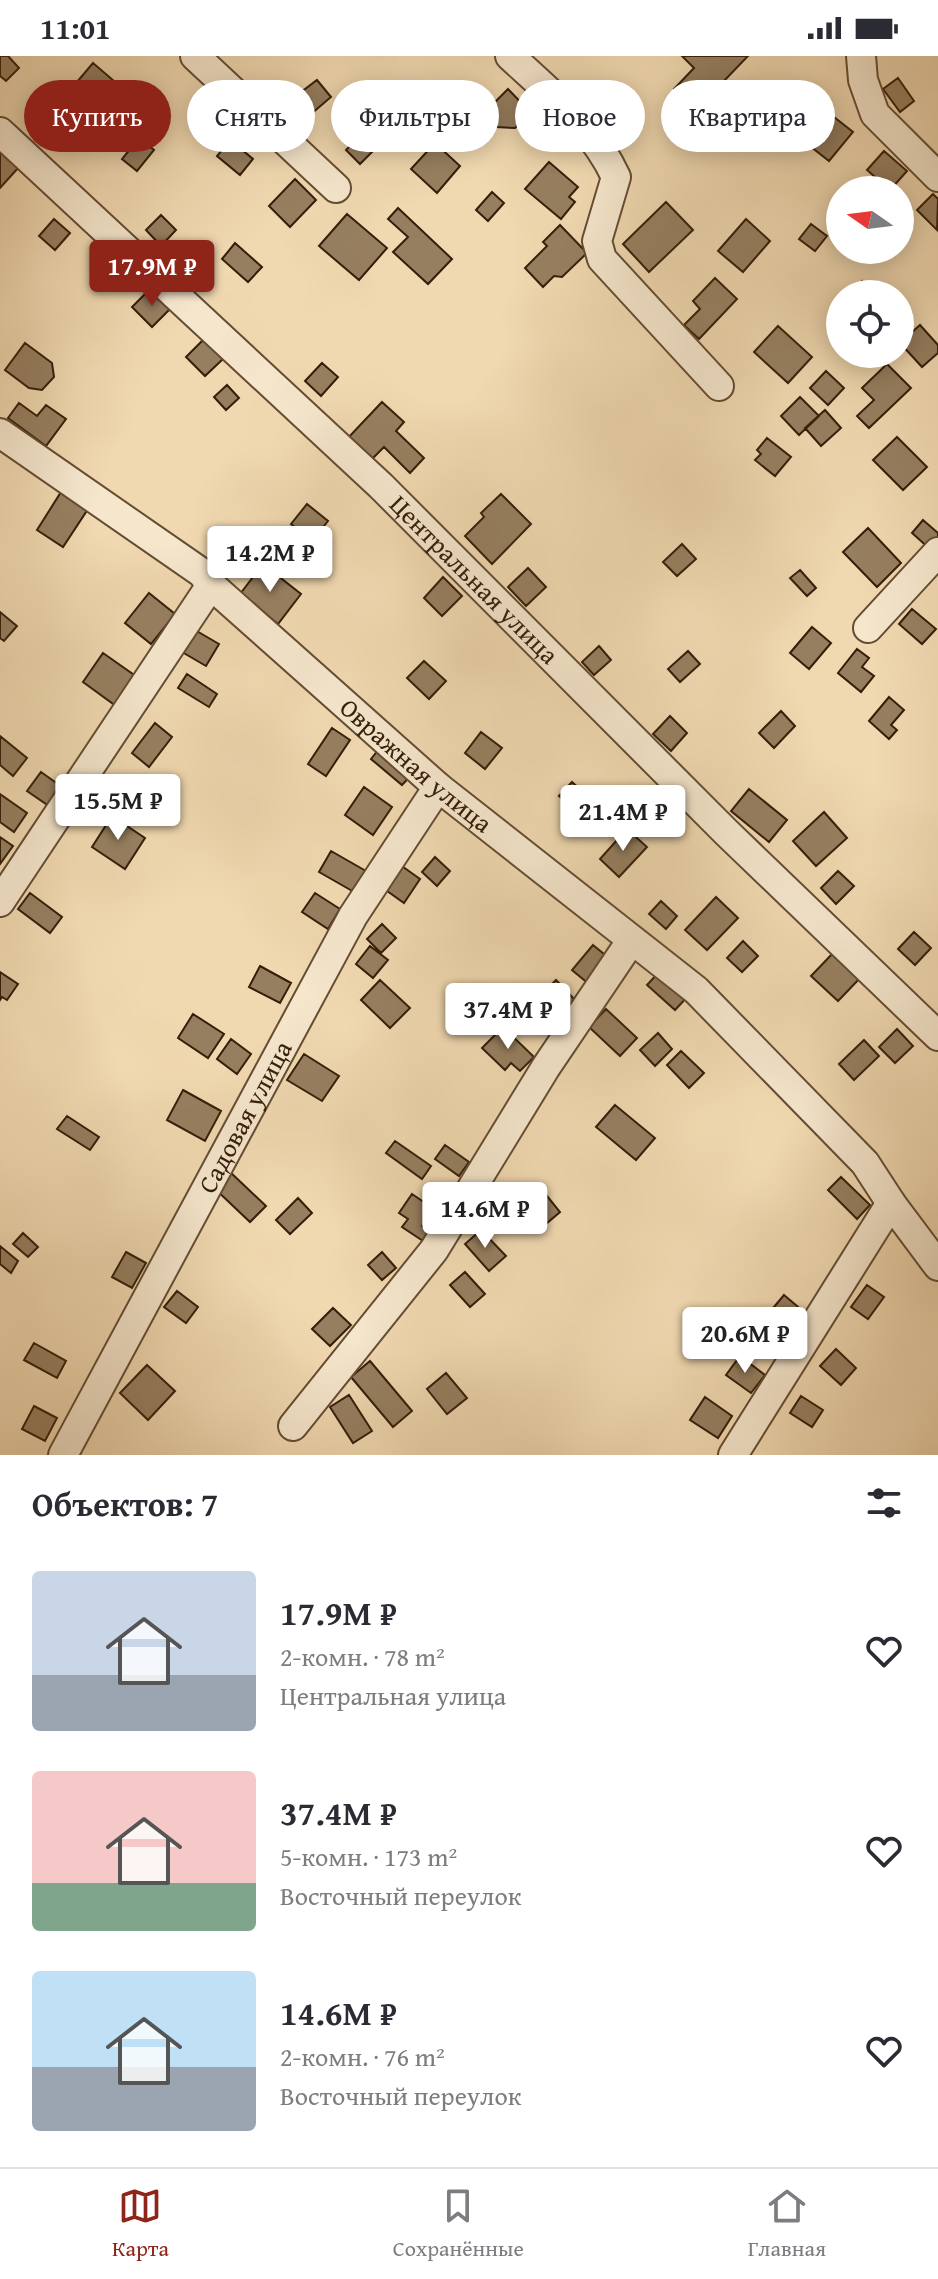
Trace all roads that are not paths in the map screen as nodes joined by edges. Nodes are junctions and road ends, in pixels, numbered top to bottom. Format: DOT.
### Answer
graph roads {
  1 [pos="195,56"];
  2 [pos="510,56"];
  3 [pos="861,56"];
  4 [pos="0,132"];
  5 [pos="938,177"];
  6 [pos="336,188"];
  7 [pos="719,386"];
  8 [pos="0,433"];
  9 [pos="938,552"];
  10 [pos="211,585"];
  11 [pos="868,628"];
  12 [pos="438,787"];
  13 [pos="0,902"];
  14 [pos="631,941"];
  15 [pos="938,1036"];
  16 [pos="891,1203"];
  17 [pos="938,1266"];
  18 [pos="293,1426"];
  19 [pos="63,1455"];
  20 [pos="733,1455"];
  1 -- 6 [label="street"];
  2 -- 7 [label="street"];
  3 -- 5 [label="street"];
  4 -- 15 [label="street, Центральная улица"];
  8 -- 10 [label="street, Овражная улица"];
  9 -- 11 [label="street"];
  10 -- 12 [label="street, Овражная улица"];
  10 -- 13 [label="street"];
  12 -- 14 [label="street, Овражная улица"];
  12 -- 19 [label="street, Садовая улица"];
  14 -- 16 [label="street, Овражная улица"];
  14 -- 18 [label="street"];
  16 -- 17 [label="street, Овражная улица"];
  16 -- 20 [label="street"];
}
